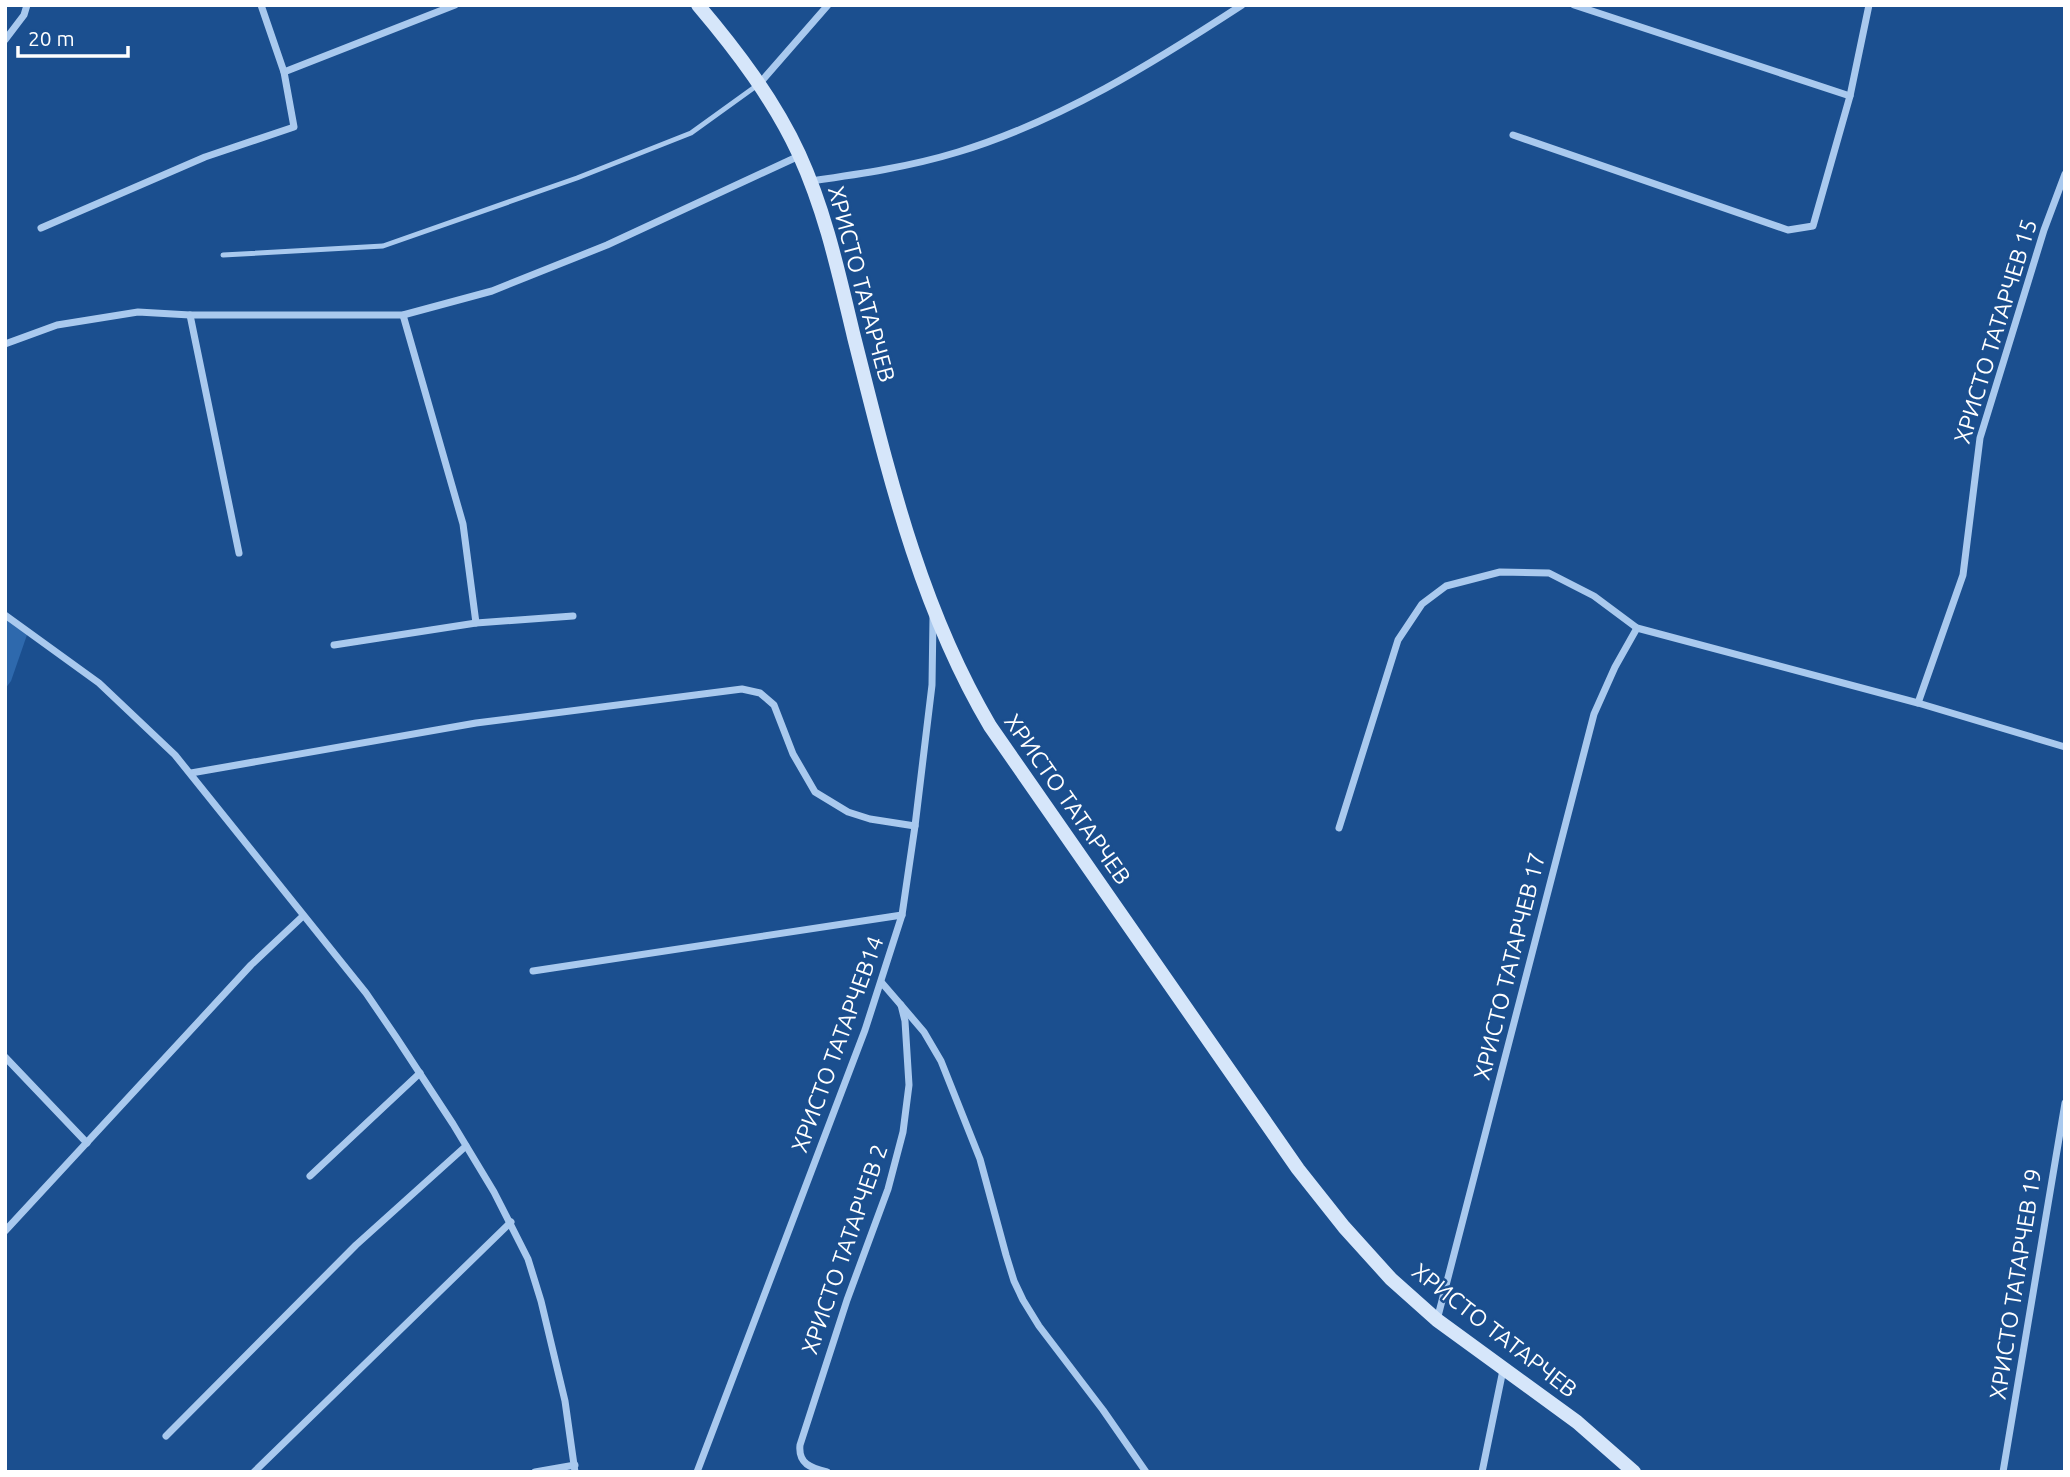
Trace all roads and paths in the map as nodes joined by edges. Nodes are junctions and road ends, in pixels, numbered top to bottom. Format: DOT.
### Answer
graph roads {
  1 [pos="27,5"];
  2 [pos="261,5"];
  3 [pos="455,5"];
  4 [pos="698,5"];
  5 [pos="828,5"];
  6 [pos="1242,5"];
  7 [pos="1574,5"];
  8 [pos="1869,5"];
  9 [pos="5,40"];
  10 [pos="285,72"];
  11 [pos="759,84"];
  12 [pos="1850,96"];
  13 [pos="1513,135"];
  14 [pos="799,156"];
  15 [pos="2065,174"];
  16 [pos="810,181"];
  17 [pos="41,228"];
  18 [pos="223,255"];
  19 [pos="190,315"];
  20 [pos="403,315"];
  21 [pos="5,344"];
  22 [pos="239,554"];
  23 [pos="933,611"];
  24 [pos="5,615"];
  25 [pos="573,616"];
  26 [pos="475,623"];
  27 [pos="1637,628"];
  28 [pos="334,645"];
  29 [pos="1918,703"];
  30 [pos="2065,747"];
  31 [pos="191,773"];
  32 [pos="915,826"];
  33 [pos="1339,828"];
  34 [pos="902,915"];
  35 [pos="303,916"];
  36 [pos="533,971"];
  37 [pos="882,984"];
  38 [pos="901,1004"];
  39 [pos="5,1057"];
  40 [pos="419,1073"];
  41 [pos="2065,1103"];
  42 [pos="87,1143"];
  43 [pos="466,1146"];
  44 [pos="310,1176"];
  45 [pos="511,1222"];
  46 [pos="5,1231"];
  47 [pos="1437,1320"];
  48 [pos="1503,1369"];
  49 [pos="166,1436"];
  50 [pos="575,1468"];
  51 [pos="254,1472"];
  52 [pos="535,1472"];
  53 [pos="697,1472"];
  54 [pos="827,1472"];
  55 [pos="1146,1472"];
  56 [pos="1482,1472"];
  57 [pos="1634,1472"];
  58 [pos="2003,1472"];
  1 -- 9 [label="street"];
  2 -- 10 [label="street"];
  3 -- 10 [label="street"];
  4 -- 11 [label="main road, ХРИСТО ТАТАРЧЕВ"];
  5 -- 11 [label="street"];
  6 -- 16 [label="street"];
  7 -- 12 [label="street"];
  8 -- 12 [label="street"];
  10 -- 17 [label="street"];
  11 -- 14 [label="main road, ХРИСТО ТАТАРЧЕВ"];
  11 -- 18 [label="lane"];
  12 -- 13 [label="street"];
  14 -- 16 [label="main road, ХРИСТО ТАТАРЧЕВ"];
  14 -- 20 [label="street"];
  15 -- 29 [label="street, ХРИСТО ТАТАРЧЕВ 15"];
  16 -- 23 [label="main road, ХРИСТО ТАТАРЧЕВ"];
  19 -- 20 [label="street"];
  19 -- 21 [label="street"];
  19 -- 22 [label="street"];
  20 -- 26 [label="street"];
  23 -- 32 [label="street, ХРИСТО ТАТАРЧЕВ14"];
  23 -- 47 [label="main road, ХРИСТО ТАТАРЧЕВ"];
  24 -- 31 [label="street"];
  25 -- 26 [label="street"];
  26 -- 28 [label="street"];
  27 -- 29 [label="street"];
  27 -- 33 [label="street"];
  27 -- 47 [label="street, ХРИСТО ТАТАРЧЕВ 17"];
  29 -- 30 [label="street"];
  31 -- 32 [label="street"];
  31 -- 35 [label="street"];
  32 -- 34 [label="street, ХРИСТО ТАТАРЧЕВ14"];
  34 -- 36 [label="street"];
  34 -- 37 [label="street, ХРИСТО ТАТАРЧЕВ14"];
  35 -- 40 [label="street"];
  35 -- 42 [label="street"];
  37 -- 38 [label="street"];
  37 -- 53 [label="street, ХРИСТО ТАТАРЧЕВ14"];
  38 -- 54 [label="street, ХРИСТО ТАТАРЧЕВ 2"];
  38 -- 55 [label="street"];
  39 -- 42 [label="street"];
  40 -- 43 [label="street"];
  40 -- 44 [label="street"];
  41 -- 58 [label="street, ХРИСТО ТАТАРЧЕВ 19"];
  42 -- 46 [label="street"];
  43 -- 45 [label="street"];
  43 -- 49 [label="street"];
  45 -- 50 [label="street"];
  45 -- 51 [label="street"];
  47 -- 48 [label="main road, ХРИСТО ТАТАРЧЕВ"];
  48 -- 56 [label="street"];
  48 -- 57 [label="main road, ХРИСТО ТАТАРЧЕВ"];
  50 -- 52 [label="street"];
}
